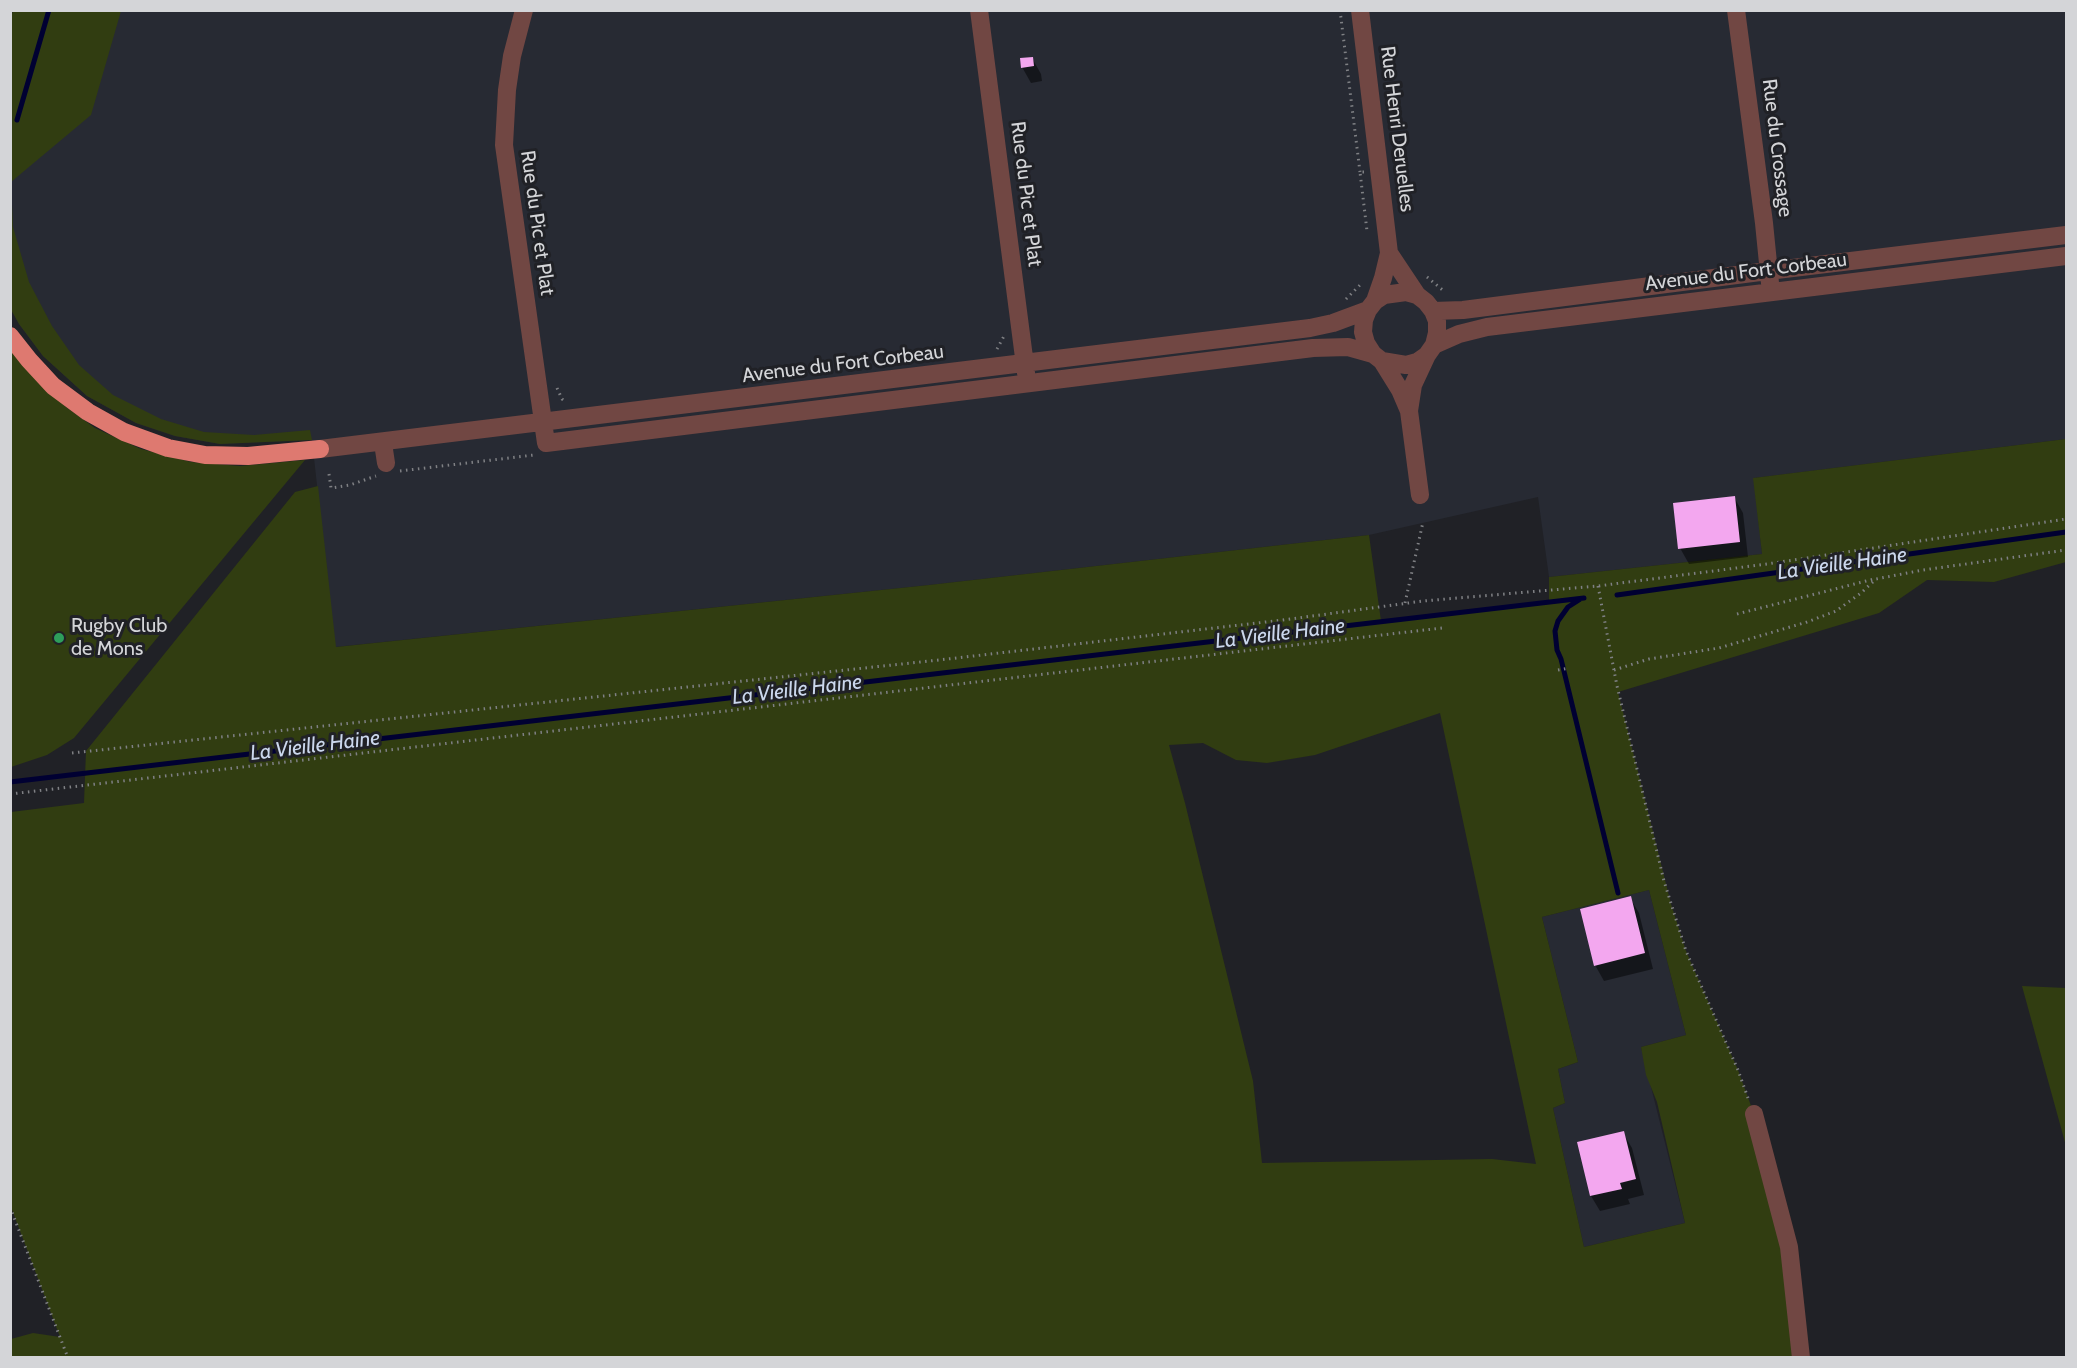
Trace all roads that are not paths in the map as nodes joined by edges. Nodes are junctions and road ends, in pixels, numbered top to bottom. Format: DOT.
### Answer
graph roads {
  1 [pos="524,10"];
  2 [pos="980,10"];
  3 [pos="1360,10"];
  4 [pos="1736,10"];
  5 [pos="2067,236"];
  6 [pos="1389,253"];
  7 [pos="2067,256"];
  8 [pos="1768,271"];
  9 [pos="1771,291"];
  10 [pos="1417,295"];
  11 [pos="1372,305"];
  12 [pos="1433,311"];
  13 [pos="10,336"];
  14 [pos="1430,350"];
  15 [pos="1378,357"];
  16 [pos="1024,363"];
  17 [pos="1028,384"];
  18 [pos="1410,411"];
  19 [pos="543,422"];
  20 [pos="383,443"];
  21 [pos="320,449"];
  22 [pos="386,463"];
  23 [pos="1420,495"];
  24 [pos="1754,1114"];
  25 [pos="1801,1358"];
  1 -- 19 [label="street, Rue du Pic et Plat"];
  2 -- 16 [label="street, Rue du Pic et Plat"];
  3 -- 6 [label="street, Rue Henri Deruelles"];
  4 -- 8 [label="street, Rue du Crossage"];
  5 -- 8 [label="street, Avenue du Fort Corbeau"];
  6 -- 10 [label="street, Rue Henri Deruelles"];
  6 -- 11 [label="street, Rue Henri Deruelles"];
  7 -- 9 [label="street, Avenue du Fort Corbeau"];
  8 -- 9 [label="street, Rue du Crossage"];
  8 -- 12 [label="street, Avenue du Fort Corbeau"];
  9 -- 14 [label="street, Avenue du Fort Corbeau"];
  10 -- 11 [label="street"];
  10 -- 12 [label="street"];
  11 -- 15 [label="street"];
  11 -- 16 [label="street, Avenue du Fort Corbeau"];
  12 -- 14 [label="street"];
  13 -- 21 [label="highway"];
  14 -- 15 [label="street"];
  14 -- 18 [label="street"];
  15 -- 17 [label="street"];
  15 -- 18 [label="street"];
  16 -- 17 [label="street, Rue du Pic et Plat"];
  16 -- 19 [label="street, Avenue du Fort Corbeau"];
  17 -- 19 [label="street, Rue du Pic et Plat"];
  18 -- 23 [label="street"];
  19 -- 20 [label="street, Avenue du Fort Corbeau"];
  20 -- 21 [label="street, Avenue du Fort Corbeau"];
  20 -- 22 [label="street"];
  24 -- 25 [label="street"];
}
